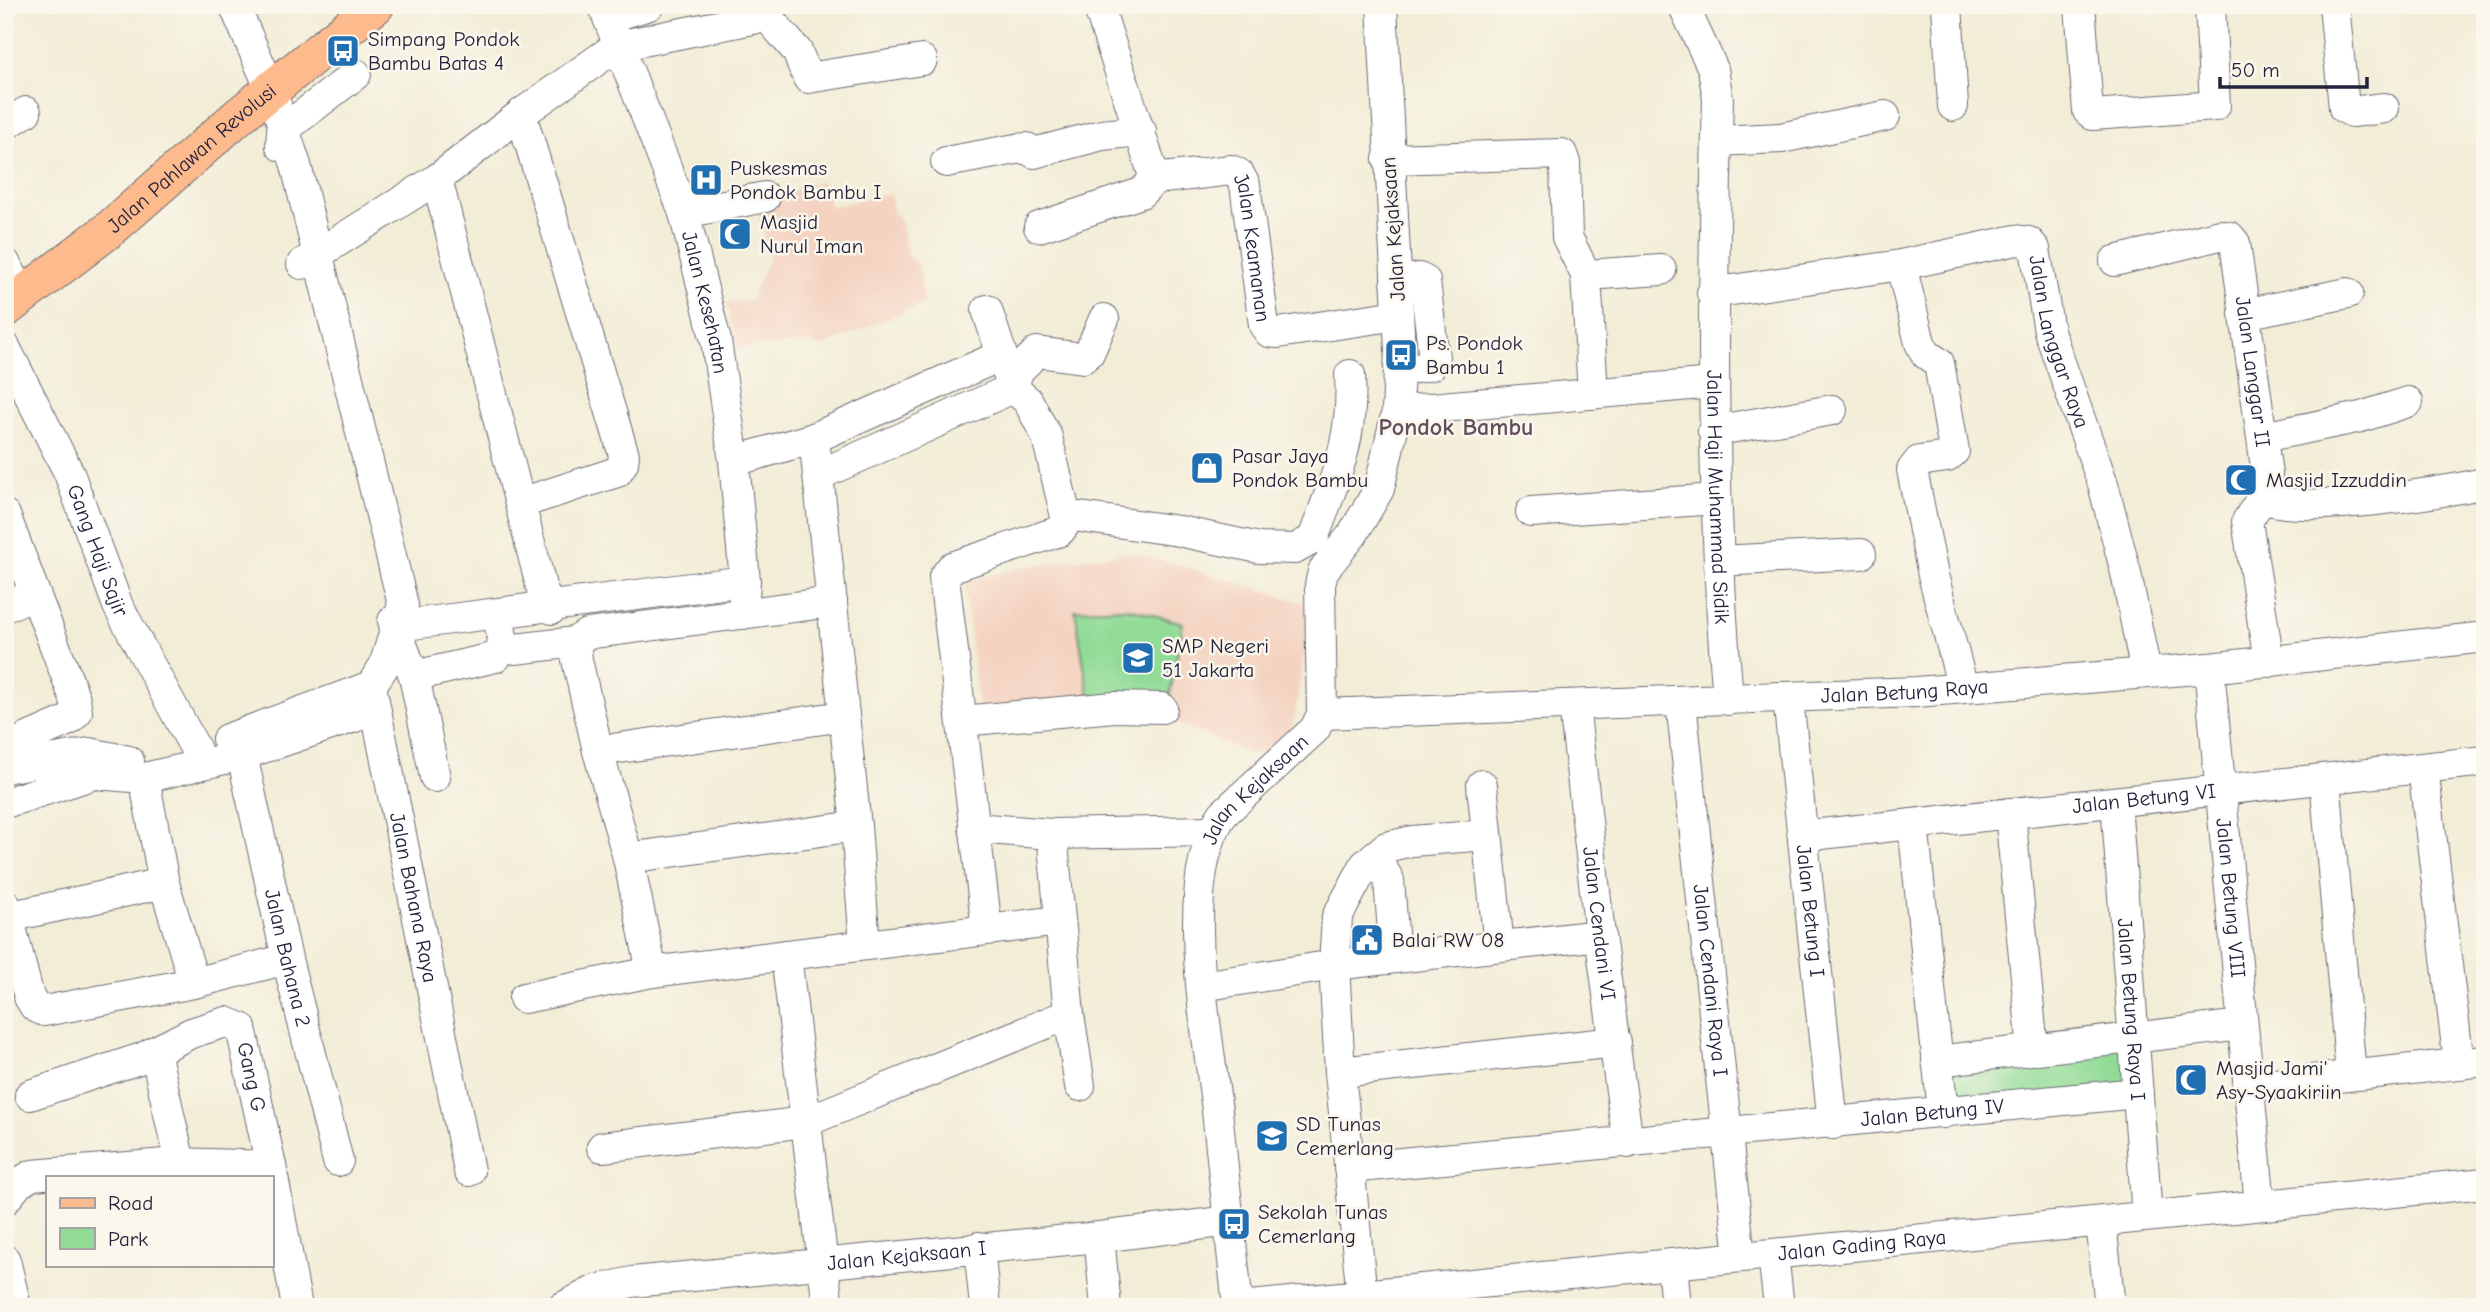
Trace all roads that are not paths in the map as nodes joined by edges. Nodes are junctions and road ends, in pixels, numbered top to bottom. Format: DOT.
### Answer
graph roads {
  1 [pos="234,5"];
  2 [pos="376,5"];
  3 [pos="649,5"];
  4 [pos="1098,5"];
  5 [pos="1382,5"];
  6 [pos="1683,5"];
  7 [pos="1947,5"];
  8 [pos="2080,5"];
  9 [pos="2210,5"];
  10 [pos="2334,5"];
  11 [pos="763,9"];
  12 [pos="609,23"];
  13 [pos="922,60"];
  14 [pos="356,74"];
  15 [pos="271,90"];
  16 [pos="1953,106"];
  17 [pos="2385,108"];
  18 [pos="521,114"];
  19 [pos="1885,116"];
  20 [pos="282,131"];
  21 [pos="1141,131"];
  22 [pos="1717,141"];
  23 [pos="1388,159"];
  24 [pos="946,162"];
  25 [pos="437,179"];
  26 [pos="1155,179"];
  27 [pos="765,197"];
  28 [pos="684,213"];
  29 [pos="1039,227"];
  30 [pos="310,259"];
  31 [pos="2115,261"];
  32 [pos="5,263"];
  33 [pos="1900,265"];
  34 [pos="1661,270"];
  35 [pos="1586,275"];
  36 [pos="1396,281"];
  37 [pos="1712,293"];
  38 [pos="2348,293"];
  39 [pos="15,302"];
  40 [pos="987,310"];
  41 [pos="1398,314"];
  42 [pos="2244,314"];
  43 [pos="1104,319"];
  44 [pos="5,347"];
  45 [pos="1000,356"];
  46 [pos="1400,371"];
  47 [pos="1350,374"];
  48 [pos="1713,383"];
  49 [pos="1013,388"];
  50 [pos="1593,394"];
  51 [pos="2408,402"];
  52 [pos="1832,410"];
  53 [pos="1397,411"];
  54 [pos="1713,431"];
  55 [pos="2263,437"];
  56 [pos="814,438"];
  57 [pos="1345,447"];
  58 [pos="734,461"];
  59 [pos="1387,463"];
  60 [pos="818,475"];
  61 [pos="2485,484"];
  62 [pos="2262,498"];
  63 [pos="1716,499"];
  64 [pos="521,502"];
  65 [pos="1531,512"];
  66 [pos="5,515"];
  67 [pos="1080,517"];
  68 [pos="1861,554"];
  69 [pos="1719,561"];
  70 [pos="745,582"];
  71 [pos="34,594"];
  72 [pos="832,602"];
  73 [pos="5,607"];
  74 [pos="552,608"];
  75 [pos="497,614"];
  76 [pos="743,614"];
  77 [pos="397,626"];
  78 [pos="2485,637"];
  79 [pos="575,642"];
  80 [pos="515,649"];
  81 [pos="2269,662"];
  82 [pos="2209,668"];
  83 [pos="2146,673"];
  84 [pos="414,676"];
  85 [pos="1963,688"];
  86 [pos="373,698"];
  87 [pos="1788,698"];
  88 [pos="1728,700"];
  89 [pos="1681,702"];
  90 [pos="1574,705"];
  91 [pos="1162,708"];
  92 [pos="1322,714"];
  93 [pos="844,716"];
  94 [pos="962,721"];
  95 [pos="5,748"];
  96 [pos="196,750"];
  97 [pos="598,751"];
  98 [pos="242,755"];
  99 [pos="2485,761"];
  100 [pos="5,768"];
  101 [pos="2423,768"];
  102 [pos="435,777"];
  103 [pos="144,778"];
  104 [pos="2325,779"];
  105 [pos="1482,785"];
  106 [pos="2221,790"];
  107 [pos="2116,802"];
  108 [pos="5,803"];
  109 [pos="2010,813"];
  110 [pos="1913,824"];
  111 [pos="856,826"];
  112 [pos="974,828"];
  113 [pos="1211,831"];
  114 [pos="1052,834"];
  115 [pos="1487,835"];
  116 [pos="1803,836"];
  117 [pos="1375,856"];
  118 [pos="628,858"];
  119 [pos="164,883"];
  120 [pos="7,910"];
  121 [pos="1059,921"];
  122 [pos="987,929"];
  123 [pos="1600,935"];
  124 [pos="865,945"];
  125 [pos="1499,946"];
  126 [pos="786,955"];
  127 [pos="1395,958"];
  128 [pos="287,959"];
  129 [pos="1334,965"];
  130 [pos="652,972"];
  131 [pos="194,983"];
  132 [pos="1202,986"];
  133 [pos="524,998"];
  134 [pos="1069,1014"];
  135 [pos="2242,1025"];
  136 [pos="2134,1038"];
  137 [pos="1616,1042"];
  138 [pos="2033,1050"];
  139 [pos="155,1051"];
  140 [pos="1937,1060"];
  141 [pos="2472,1062"];
  142 [pos="1340,1072"];
  143 [pos="2351,1075"];
  144 [pos="1080,1086"];
  145 [pos="2247,1087"];
  146 [pos="2138,1093"];
  147 [pos="30,1095"];
  148 [pos="1943,1113"];
  149 [pos="806,1122"];
  150 [pos="1833,1124"];
  151 [pos="1727,1134"];
  152 [pos="1628,1143"];
  153 [pos="602,1147"];
  154 [pos="338,1161"];
  155 [pos="180,1163"];
  156 [pos="271,1166"];
  157 [pos="1349,1168"];
  158 [pos="469,1171"];
  159 [pos="273,1176"];
  160 [pos="273,1177"];
  161 [pos="2485,1183"];
  162 [pos="5,1200"];
  163 [pos="2260,1205"];
  164 [pos="2147,1216"];
  165 [pos="1230,1221"];
  166 [pos="2101,1222"];
  167 [pos="1099,1237"];
  168 [pos="979,1248"];
  169 [pos="1773,1254"];
  170 [pos="1740,1257"];
  171 [pos="5,1259"];
  172 [pos="823,1264"];
  173 [pos="1672,1264"];
  174 [pos="1363,1301"];
  175 [pos="578,1303"];
  176 [pos="16,1307"];
  177 [pos="297,1307"];
  178 [pos="828,1307"];
  179 [pos="985,1307"];
  180 [pos="1106,1307"];
  181 [pos="1239,1307"];
  182 [pos="1676,1307"];
  183 [pos="1779,1307"];
  184 [pos="2110,1307"];
  1 -- 15 [label="street"];
  2 -- 15 [label="main road, Jalan Pahlawan Revolusi"];
  3 -- 12 [label="street"];
  4 -- 21 [label="street"];
  5 -- 23 [label="street, Jalan Kejaksaan"];
  6 -- 22 [label="street, Jalan Haji Muhammad Sidik"];
  7 -- 16 [label="street"];
  8 -- 9 [label="street"];
  10 -- 17 [label="street"];
  11 -- 12 [label="street"];
  11 -- 13 [label="street"];
  12 -- 18 [label="street"];
  12 -- 28 [label="street, Jalan Kesehatan"];
  14 -- 20 [label="street"];
  15 -- 20 [label="street"];
  15 -- 39 [label="main road, Jalan Pahlawan Revolusi"];
  18 -- 25 [label="street"];
  18 -- 64 [label="street"];
  19 -- 22 [label="street"];
  20 -- 30 [label="street"];
  21 -- 24 [label="street"];
  21 -- 26 [label="street"];
  22 -- 37 [label="street, Jalan Haji Muhammad Sidik"];
  23 -- 35 [label="street"];
  23 -- 36 [label="street, Jalan Kejaksaan"];
  25 -- 30 [label="street"];
  25 -- 64 [label="street"];
  26 -- 29 [label="street"];
  26 -- 41 [label="street, Jalan Keamanan"];
  27 -- 28 [label="street"];
  28 -- 58 [label="street, Jalan Kesehatan"];
  30 -- 77 [label="street"];
  31 -- 42 [label="street, Jalan Langgar II"];
  32 -- 39 [label="street"];
  33 -- 37 [label="street, Jalan Langgar Raya"];
  33 -- 83 [label="street, Jalan Langgar Raya"];
  33 -- 85 [label="street"];
  34 -- 35 [label="street"];
  35 -- 50 [label="street"];
  36 -- 41 [label="street, Jalan Kejaksaan"];
  36 -- 46 [label="street"];
  37 -- 48 [label="street, Jalan Haji Muhammad Sidik"];
  38 -- 42 [label="street"];
  40 -- 45 [label="street"];
  41 -- 46 [label="street, Jalan Kejaksaan"];
  42 -- 55 [label="street, Jalan Langgar II"];
  43 -- 49 [label="street"];
  44 -- 96 [label="street, Gang Haji Sajir"];
  45 -- 49 [label="street"];
  45 -- 56 [label="street"];
  46 -- 53 [label="street, Jalan Kejaksaan"];
  47 -- 57 [label="street"];
  48 -- 50 [label="street"];
  48 -- 54 [label="street, Jalan Haji Muhammad Sidik"];
  49 -- 60 [label="street"];
  49 -- 94 [label="street"];
  50 -- 53 [label="street"];
  51 -- 55 [label="street"];
  52 -- 54 [label="street"];
  53 -- 59 [label="street, Jalan Kejaksaan"];
  54 -- 63 [label="street, Jalan Haji Muhammad Sidik"];
  55 -- 62 [label="street, Jalan Langgar II"];
  56 -- 58 [label="street"];
  56 -- 60 [label="street"];
  57 -- 59 [label="street"];
  57 -- 67 [label="street"];
  58 -- 70 [label="street, Jalan Kesehatan"];
  59 -- 92 [label="street, Jalan Kejaksaan"];
  60 -- 72 [label="street"];
  61 -- 62 [label="street"];
  62 -- 81 [label="street, Jalan Langgar II"];
  63 -- 65 [label="street"];
  63 -- 69 [label="street, Jalan Haji Muhammad Sidik"];
  64 -- 74 [label="street"];
  66 -- 71 [label="street"];
  68 -- 69 [label="street"];
  69 -- 88 [label="street, Jalan Haji Muhammad Sidik"];
  70 -- 74 [label="street"];
  70 -- 76 [label="street, Jalan Kesehatan"];
  71 -- 73 [label="street"];
  71 -- 95 [label="street"];
  72 -- 76 [label="street"];
  72 -- 93 [label="street"];
  74 -- 75 [label="street"];
  75 -- 77 [label="street"];
  75 -- 84 [label="street"];
  76 -- 79 [label="street"];
  77 -- 84 [label="street"];
  77 -- 86 [label="street"];
  78 -- 81 [label="street, Jalan Betung Raya"];
  79 -- 80 [label="street"];
  79 -- 97 [label="street"];
  81 -- 82 [label="street, Jalan Betung Raya"];
  82 -- 83 [label="street, Jalan Betung Raya"];
  82 -- 106 [label="street, Jalan Betung VIII"];
  83 -- 85 [label="street, Jalan Betung Raya"];
  84 -- 102 [label="street"];
  85 -- 87 [label="street, Jalan Betung Raya"];
  86 -- 96 [label="street"];
  86 -- 98 [label="street"];
  86 -- 158 [label="street, Jalan Bahana Raya"];
  87 -- 88 [label="street, Jalan Betung Raya"];
  87 -- 116 [label="street, Jalan Betung I"];
  88 -- 89 [label="street, Jalan Betung Raya"];
  89 -- 90 [label="street, Jalan Betung Raya"];
  89 -- 151 [label="street, Jalan Cendani Raya I"];
  90 -- 92 [label="street, Jalan Betung Raya"];
  90 -- 123 [label="street, Jalan Cendani VI"];
  91 -- 94 [label="street"];
  92 -- 113 [label="street, Jalan Kejaksaan"];
  93 -- 97 [label="street"];
  93 -- 111 [label="street"];
  94 -- 112 [label="street"];
  96 -- 100 [label="street"];
  97 -- 118 [label="street"];
  98 -- 103 [label="street"];
  98 -- 128 [label="street, Jalan Bahana 2"];
  99 -- 101 [label="street, Jalan Betung VI"];
  101 -- 104 [label="street, Jalan Betung VI"];
  101 -- 141 [label="street"];
  103 -- 108 [label="street"];
  103 -- 119 [label="street"];
  104 -- 106 [label="street, Jalan Betung VI"];
  104 -- 143 [label="street"];
  105 -- 115 [label="street"];
  106 -- 107 [label="street, Jalan Betung VI"];
  106 -- 135 [label="street, Jalan Betung VIII"];
  107 -- 109 [label="street, Jalan Betung VI"];
  107 -- 136 [label="street, Jalan Betung Raya I"];
  109 -- 110 [label="street, Jalan Betung VI"];
  109 -- 138 [label="street"];
  110 -- 116 [label="street, Jalan Betung VI"];
  110 -- 140 [label="street"];
  111 -- 118 [label="street"];
  111 -- 124 [label="street"];
  112 -- 114 [label="street"];
  112 -- 122 [label="street"];
  113 -- 114 [label="street"];
  113 -- 132 [label="street, Jalan Kejaksaan"];
  114 -- 121 [label="street"];
  115 -- 117 [label="street"];
  115 -- 125 [label="street"];
  116 -- 150 [label="street, Jalan Betung I"];
  117 -- 127 [label="street"];
  117 -- 129 [label="street"];
  118 -- 130 [label="street"];
  119 -- 120 [label="street"];
  119 -- 131 [label="street"];
  120 -- 131 [label="street"];
  121 -- 122 [label="street"];
  121 -- 134 [label="street"];
  122 -- 124 [label="street"];
  123 -- 125 [label="street"];
  123 -- 137 [label="street, Jalan Cendani VI"];
  124 -- 126 [label="street"];
  125 -- 127 [label="street"];
  126 -- 130 [label="street"];
  126 -- 149 [label="street"];
  127 -- 129 [label="street"];
  128 -- 131 [label="street"];
  128 -- 154 [label="street, Jalan Bahana 2"];
  129 -- 132 [label="street"];
  129 -- 142 [label="street"];
  130 -- 133 [label="street"];
  132 -- 165 [label="street, Jalan Kejaksaan"];
  134 -- 144 [label="street"];
  134 -- 149 [label="street"];
  135 -- 136 [label="street"];
  135 -- 145 [label="street, Jalan Betung VIII"];
  136 -- 138 [label="street"];
  136 -- 146 [label="street, Jalan Betung Raya I"];
  137 -- 142 [label="street"];
  137 -- 152 [label="street, Jalan Cendani VI"];
  138 -- 140 [label="street"];
  139 -- 147 [label="street, Gang G"];
  139 -- 155 [label="street"];
  139 -- 156 [label="street, Gang G"];
  140 -- 148 [label="street"];
  141 -- 143 [label="street"];
  142 -- 157 [label="street"];
  143 -- 145 [label="street"];
  145 -- 163 [label="street, Jalan Betung VIII"];
  146 -- 148 [label="street, Jalan Betung IV"];
  146 -- 164 [label="street, Jalan Betung Raya I"];
  148 -- 150 [label="street, Jalan Betung IV"];
  149 -- 153 [label="street"];
  149 -- 172 [label="street"];
  150 -- 151 [label="street, Jalan Betung IV"];
  151 -- 152 [label="street, Jalan Betung IV"];
  151 -- 170 [label="street, Jalan Cendani Raya I"];
  152 -- 157 [label="street, Jalan Betung IV"];
  155 -- 156 [label="street"];
  155 -- 162 [label="street"];
  156 -- 159 [label="street, Gang G"];
  157 -- 174 [label="street"];
  160 -- 177 [label="street, Gang G"];
  161 -- 163 [label="street, Jalan Gading Raya"];
  163 -- 164 [label="street, Jalan Gading Raya"];
  164 -- 166 [label="street, Jalan Gading Raya"];
  165 -- 167 [label="street, Jalan Kejaksaan I"];
  165 -- 181 [label="street, Jalan Kejaksaan"];
  166 -- 169 [label="street, Jalan Gading Raya"];
  166 -- 184 [label="street"];
  167 -- 168 [label="street, Jalan Kejaksaan I"];
  167 -- 180 [label="street"];
  168 -- 172 [label="street, Jalan Kejaksaan I"];
  168 -- 179 [label="street"];
  169 -- 170 [label="street, Jalan Gading Raya"];
  169 -- 183 [label="street"];
  170 -- 173 [label="street, Jalan Gading Raya"];
  171 -- 176 [label="street"];
  172 -- 175 [label="street, Jalan Kejaksaan I"];
  172 -- 178 [label="street"];
  173 -- 174 [label="street, Jalan Gading Raya"];
  173 -- 182 [label="street"];
  174 -- 181 [label="street, Jalan Gading Raya"];
}
